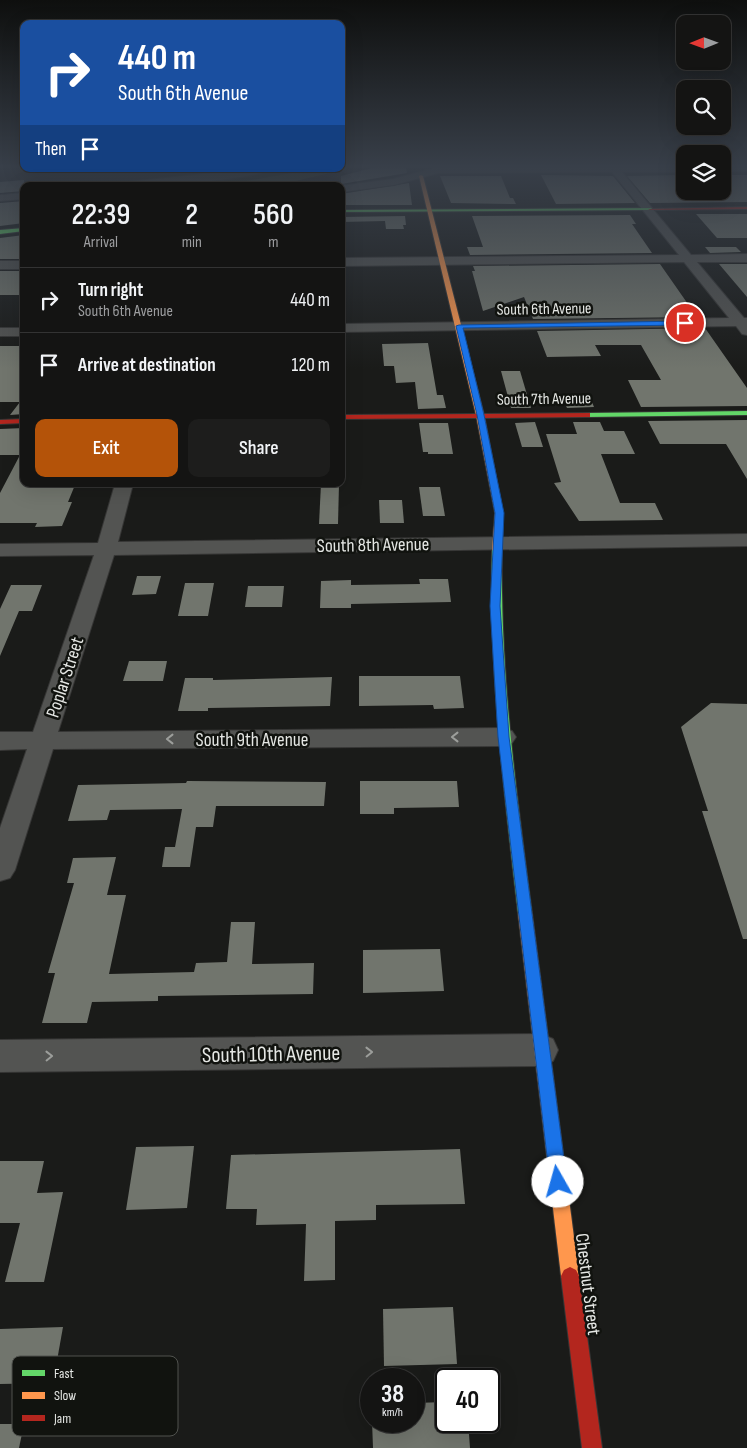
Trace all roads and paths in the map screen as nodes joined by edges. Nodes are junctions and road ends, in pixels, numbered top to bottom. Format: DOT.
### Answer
graph roads {
  1 [pos="437,235"];
  2 [pos="669,235"];
  3 [pos="688,258"];
  4 [pos="747,258"];
  5 [pos="345,262"];
  6 [pos="444,262"];
  7 [pos="20,264"];
  8 [pos="0,265"];
  9 [pos="745,325"];
  10 [pos="459,326"];
  11 [pos="345,328"];
  12 [pos="0,332"];
  13 [pos="20,332"];
  14 [pos="747,413"];
  15 [pos="480,415"];
  16 [pos="345,417"];
  17 [pos="20,421"];
  18 [pos="0,422"];
  19 [pos="123,487"];
  20 [pos="747,540"];
  21 [pos="497,542"];
  22 [pos="106,548"];
  23 [pos="0,550"];
  24 [pos="503,737"];
  25 [pos="43,740"];
  26 [pos="0,741"];
  27 [pos="0,870"];
  28 [pos="541,1050"];
  29 [pos="0,1056"];
  30 [pos="592,1448"];
  1 -- 6 [label="street, Chestnut Street"];
  2 -- 3 [label="street"];
  3 -- 4 [label="street"];
  3 -- 6 [label="street"];
  3 -- 9 [label="street"];
  5 -- 6 [label="street"];
  6 -- 10 [label="street, Chestnut Street"];
  7 -- 8 [label="street"];
  9 -- 10 [label="street, South 6th Avenue"];
  10 -- 11 [label="street, South 6th Avenue"];
  10 -- 15 [label="street, Chestnut Street"];
  12 -- 13 [label="street"];
  14 -- 15 [label="street, South 7th Avenue"];
  15 -- 16 [label="street, South 7th Avenue"];
  15 -- 21 [label="street, Chestnut Street"];
  17 -- 18 [label="street"];
  19 -- 22 [label="street, Poplar Street"];
  20 -- 21 [label="street, South 8th Avenue"];
  21 -- 22 [label="street, South 8th Avenue"];
  21 -- 24 [label="street, Chestnut Street"];
  22 -- 23 [label="street, South 8th Avenue"];
  22 -- 25 [label="street, Poplar Street"];
  24 -- 25 [label="street, South 9th Avenue, one-way"];
  24 -- 28 [label="street, Chestnut Street"];
  25 -- 26 [label="street, South 9th Avenue"];
  25 -- 27 [label="street, Poplar Street"];
  29 -- 28 [label="street, South 10th Avenue, one-way"];
  28 -- 30 [label="street, Chestnut Street"];
}
